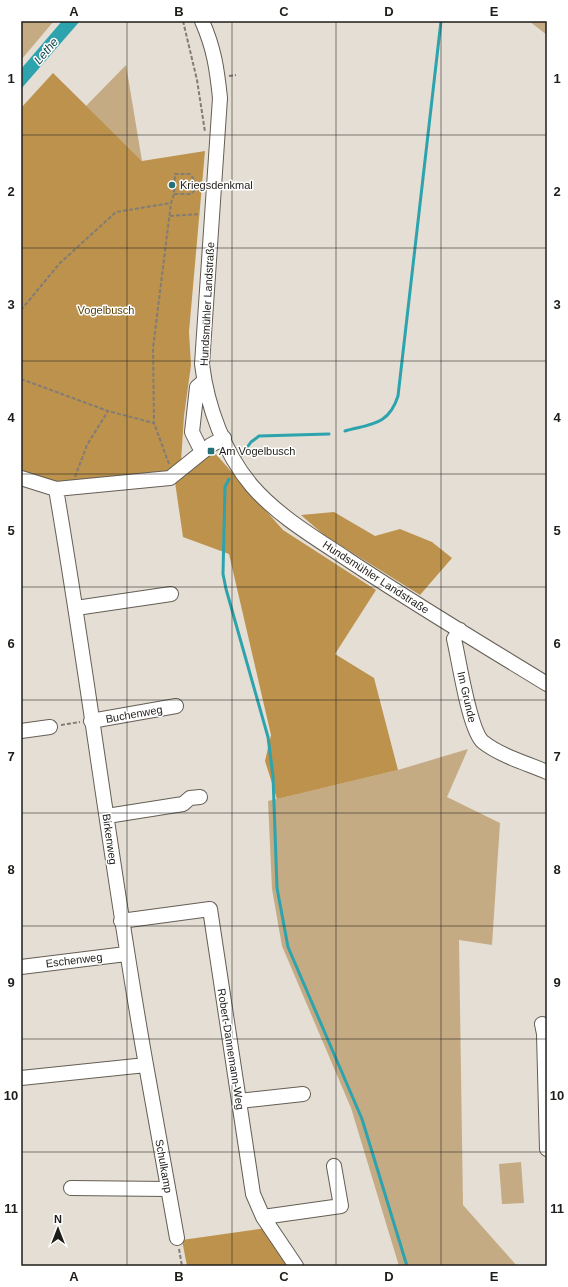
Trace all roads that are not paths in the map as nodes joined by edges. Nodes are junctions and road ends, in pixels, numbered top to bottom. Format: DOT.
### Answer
graph roads {
  1 [pos="202,21"];
  2 [pos="204,381"];
  3 [pos="211,407"];
  4 [pos="194,414"];
  5 [pos="224,438"];
  6 [pos="202,452"];
  7 [pos="21,478"];
  8 [pos="56,489"];
  9 [pos="171,594"];
  10 [pos="76,608"];
  11 [pos="460,630"];
  12 [pos="547,684"];
  13 [pos="176,706"];
  14 [pos="91,721"];
  15 [pos="50,727"];
  16 [pos="21,731"];
  17 [pos="547,772"];
  18 [pos="200,797"];
  19 [pos="107,816"];
  20 [pos="121,921"];
  21 [pos="126,954"];
  22 [pos="21,967"];
  23 [pos="544,1030"];
  24 [pos="146,1065"];
  25 [pos="21,1078"];
  26 [pos="303,1094"];
  27 [pos="239,1101"];
  28 [pos="547,1149"];
  29 [pos="334,1166"];
  30 [pos="71,1188"];
  31 [pos="168,1189"];
  32 [pos="263,1217"];
  33 [pos="177,1238"];
  34 [pos="296,1266"];
  1 -- 2 [label="street, Hundsmühler Landstraße"];
  2 -- 3 [label="street, Hundsmühler Landstraße"];
  2 -- 4 [label="street"];
  3 -- 4 [label="street"];
  3 -- 5 [label="street, Hundsmühler Landstraße"];
  4 -- 6 [label="street"];
  5 -- 6 [label="street"];
  5 -- 11 [label="street, Hundsmühler Landstraße"];
  6 -- 8 [label="street"];
  7 -- 8 [label="street"];
  8 -- 10 [label="street, Birkenweg"];
  9 -- 10 [label="street"];
  10 -- 14 [label="street, Birkenweg"];
  11 -- 12 [label="street, Hundsmühler Landstraße"];
  11 -- 17 [label="street, Im Grunde"];
  13 -- 14 [label="street, Buchenweg"];
  14 -- 19 [label="street, Birkenweg"];
  15 -- 16 [label="street"];
  18 -- 19 [label="street"];
  19 -- 20 [label="street, Birkenweg"];
  20 -- 21 [label="street, Birkenweg"];
  20 -- 27 [label="street, Robert-Dannemann-Weg"];
  21 -- 22 [label="street, Eschenweg"];
  21 -- 24 [label="street, Birkenweg"];
  23 -- 28 [label="street"];
  24 -- 25 [label="street"];
  24 -- 31 [label="street, Schulkamp"];
  26 -- 27 [label="street"];
  27 -- 32 [label="street, Robert-Dannemann-Weg"];
  29 -- 32 [label="street"];
  30 -- 31 [label="street"];
  31 -- 33 [label="street, Schulkamp"];
  32 -- 34 [label="street, Robert-Dannemann-Weg"];
}
